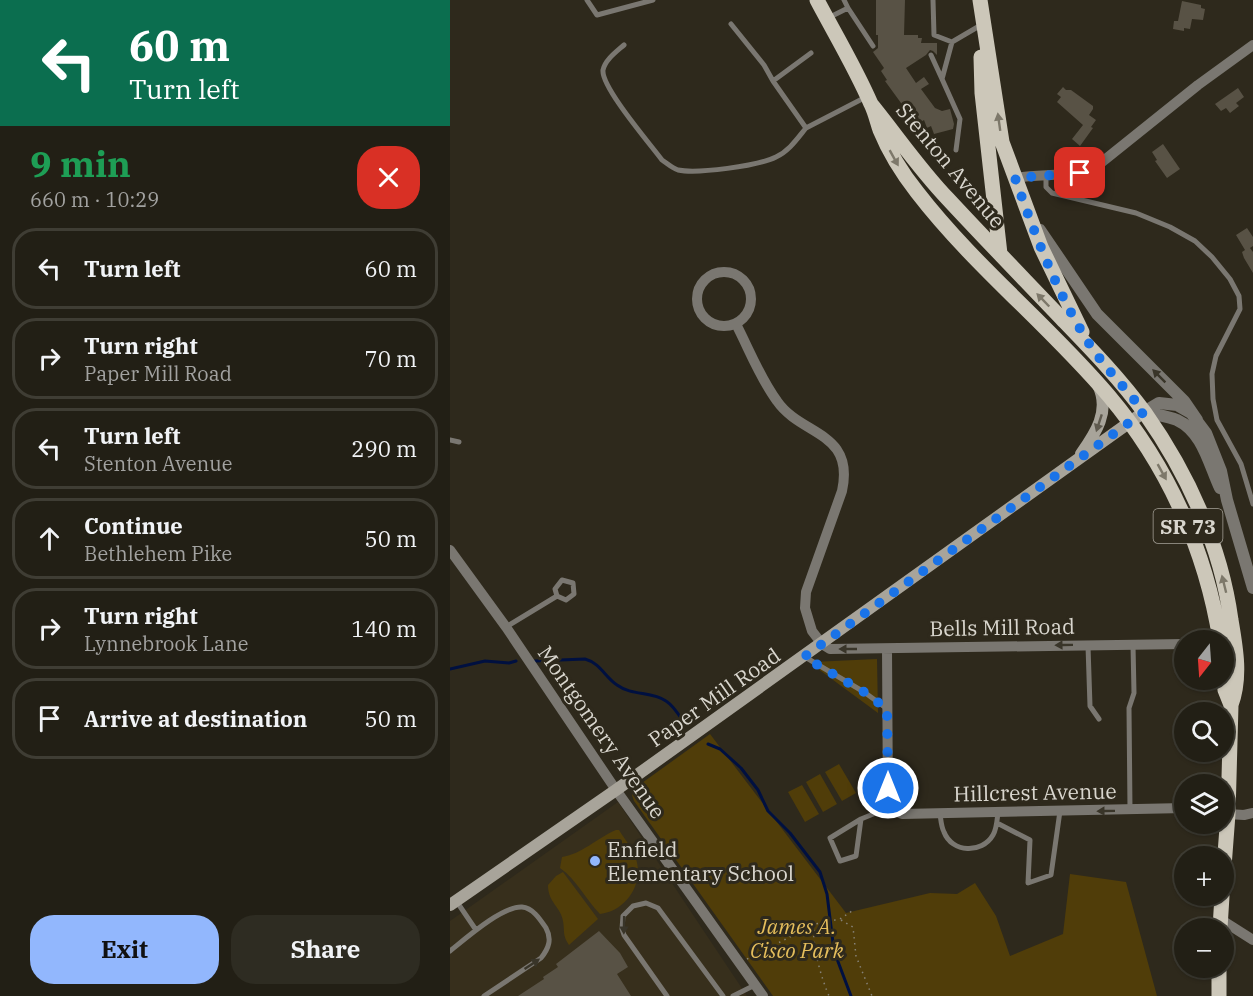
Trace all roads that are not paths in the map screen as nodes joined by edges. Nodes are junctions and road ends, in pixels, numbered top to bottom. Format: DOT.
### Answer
graph roads {
  1 [pos="587,0"];
  2 [pos="653,0"];
  3 [pos="817,0"];
  4 [pos="844,0"];
  5 [pos="933,0"];
  6 [pos="980,0"];
  7 [pos="848,8"];
  8 [pos="826,18"];
  9 [pos="731,24"];
  10 [pos="983,24"];
  11 [pos="934,35"];
  12 [pos="952,42"];
  13 [pos="931,43"];
  14 [pos="624,45"];
  15 [pos="1253,45"];
  16 [pos="873,46"];
  17 [pos="811,53"];
  18 [pos="931,55"];
  19 [pos="942,79"];
  20 [pos="773,81"];
  21 [pos="869,100"];
  22 [pos="806,128"];
  23 [pos="956,150"];
  24 [pos="1046,175"];
  25 [pos="1015,178"];
  26 [pos="1026,210"];
  27 [pos="1000,254"];
  28 [pos="1016,299"];
  29 [pos="736,324"];
  30 [pos="1098,357"];
  31 [pos="1096,382"];
  32 [pos="1144,412"];
  33 [pos="1197,420"];
  34 [pos="1130,423"];
  35 [pos="450,440"];
  36 [pos="459,441"];
  37 [pos="1077,459"];
  38 [pos="1227,500"];
  39 [pos="1253,504"];
  40 [pos="450,550"];
  41 [pos="1250,571"];
  42 [pos="1253,588"];
  43 [pos="556,596"];
  44 [pos="506,627"];
  45 [pos="1221,630"];
  46 [pos="1226,630"];
  47 [pos="822,644"];
  48 [pos="1133,644"];
  49 [pos="1174,644"];
  50 [pos="1088,645"];
  51 [pos="886,649"];
  52 [pos="804,657"];
  53 [pos="1234,676"];
  54 [pos="1232,702"];
  55 [pos="887,709"];
  56 [pos="1099,718"];
  57 [pos="616,790"];
  58 [pos="888,808"];
  59 [pos="1174,808"];
  60 [pos="1130,810"];
  61 [pos="1060,811"];
  62 [pos="1234,812"];
  63 [pos="1253,813"];
  64 [pos="940,814"];
  65 [pos="997,818"];
  66 [pos="861,819"];
  67 [pos="452,900"];
  68 [pos="476,930"];
  69 [pos="1234,931"];
  70 [pos="1253,940"];
  71 [pos="450,951"];
  72 [pos="1219,978"];
  73 [pos="755,985"];
  74 [pos="484,996"];
  75 [pos="667,996"];
  76 [pos="723,996"];
  77 [pos="733,996"];
  78 [pos="763,996"];
  79 [pos="1219,996"];
  1 -- 2 [label="lane"];
  3 -- 8 [label="main road, Stenton Avenue"];
  4 -- 7 [label="lane"];
  5 -- 11 [label="lane"];
  6 -- 10 [label="main road"];
  7 -- 8 [label="lane"];
  7 -- 16 [label="lane"];
  8 -- 21 [label="main road, Stenton Avenue"];
  9 -- 20 [label="lane"];
  10 -- 12 [label="lane"];
  25 -- 10 [label="main road, one-way"];
  10 -- 27 [label="main road"];
  11 -- 12 [label="lane"];
  11 -- 13 [label="lane"];
  12 -- 19 [label="lane"];
  14 -- 22 [label="lane"];
  15 -- 24 [label="street"];
  17 -- 20 [label="lane"];
  18 -- 19 [label="lane"];
  19 -- 23 [label="lane"];
  20 -- 22 [label="lane"];
  21 -- 22 [label="lane"];
  21 -- 27 [label="main road, Stenton Avenue"];
  21 -- 28 [label="main road, Stenton Avenue, one-way"];
  24 -- 25 [label="street"];
  24 -- 39 [label="lane"];
  25 -- 26 [label="main road"];
  26 -- 30 [label="main road"];
  33 -- 26 [label="street, one-way"];
  27 -- 28 [label="main road"];
  30 -- 27 [label="main road, Stenton Avenue, one-way"];
  28 -- 31 [label="main road, Stenton Avenue"];
  29 -- 29 [label="street"];
  29 -- 47 [label="street"];
  30 -- 32 [label="main road, Stenton Avenue"];
  31 -- 34 [label="main road, Stenton Avenue"];
  31 -- 37 [label="main road, one-way"];
  32 -- 33 [label="street"];
  32 -- 34 [label="main road, Paper Mill Road"];
  32 -- 38 [label="street"];
  46 -- 32 [label="main road, SR 73, one-way"];
  33 -- 38 [label="street"];
  34 -- 37 [label="main road, Paper Mill Road"];
  34 -- 45 [label="main road, SR 73, one-way"];
  35 -- 36 [label="lane"];
  37 -- 47 [label="main road, Paper Mill Road"];
  38 -- 41 [label="street"];
  40 -- 44 [label="street, Montgomery Avenue"];
  41 -- 42 [label="street"];
  43 -- 44 [label="lane"];
  44 -- 57 [label="street, Montgomery Avenue"];
  51 -- 47 [label="street, Bells Mill Road, one-way"];
  47 -- 52 [label="main road, Paper Mill Road"];
  48 -- 49 [label="street, Bells Mill Road"];
  48 -- 50 [label="street, Bells Mill Road"];
  48 -- 60 [label="lane"];
  50 -- 51 [label="street, Bells Mill Road, one-way"];
  50 -- 56 [label="lane"];
  51 -- 55 [label="street"];
  52 -- 55 [label="lane"];
  52 -- 57 [label="main road, Paper Mill Road"];
  53 -- 54 [label="main road"];
  55 -- 58 [label="street"];
  57 -- 67 [label="main road, Paper Mill Road"];
  57 -- 73 [label="street, Montgomery Avenue"];
  58 -- 64 [label="street, Hillcrest Avenue"];
  58 -- 66 [label="lane"];
  59 -- 60 [label="street, Hillcrest Avenue"];
  60 -- 61 [label="street, Hillcrest Avenue, one-way"];
  61 -- 65 [label="street, Hillcrest Avenue"];
  61 -- 65 [label="lane"];
  62 -- 63 [label="street"];
  64 -- 65 [label="street, Hillcrest Avenue"];
  64 -- 65 [label="lane"];
  66 -- 66 [label="lane"];
  67 -- 68 [label="lane"];
  68 -- 71 [label="lane"];
  74 -- 68 [label="lane, one-way"];
  69 -- 70 [label="street"];
  72 -- 79 [label="main road"];
  73 -- 77 [label="lane"];
  73 -- 78 [label="street, Montgomery Avenue"];
  76 -- 75 [label="lane, one-way"];
}
